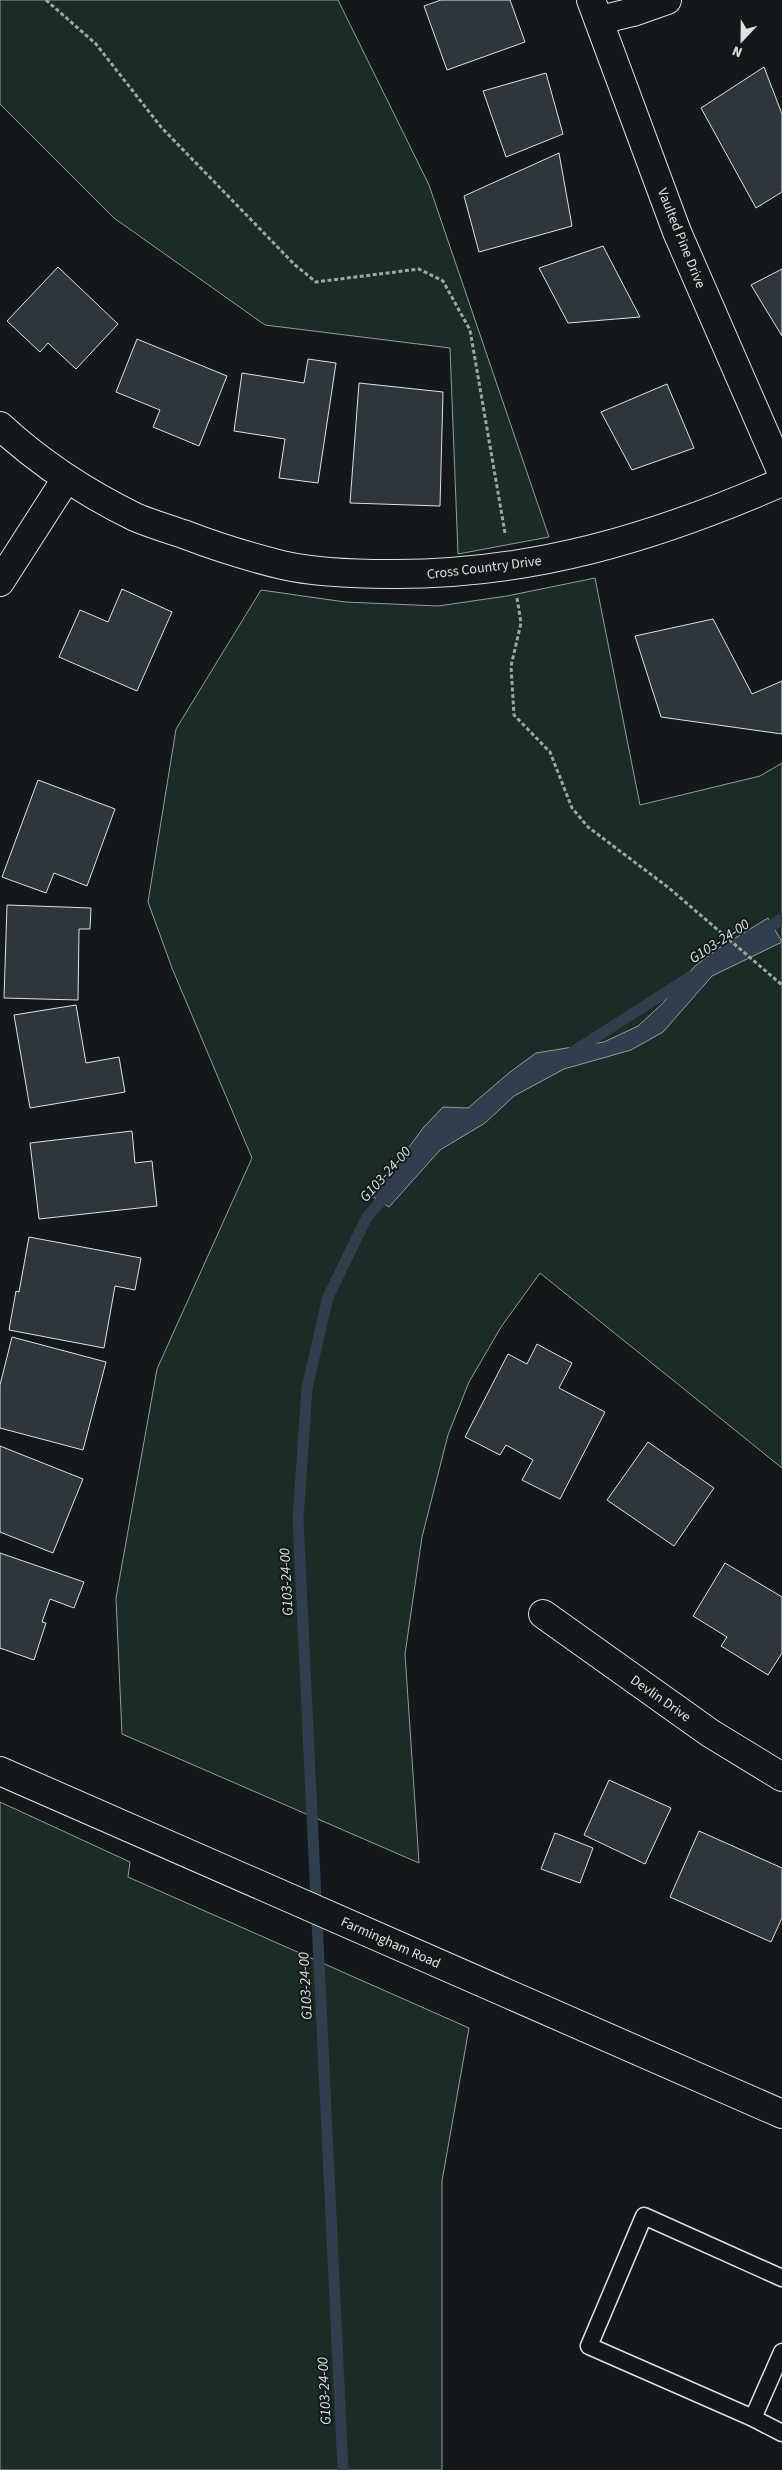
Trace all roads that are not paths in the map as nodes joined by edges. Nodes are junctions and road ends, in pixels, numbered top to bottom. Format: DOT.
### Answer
graph roads {
  1 [pos="667,0"];
  2 [pos="596,10"];
  3 [pos="0,426"];
  4 [pos="782,473"];
  5 [pos="66,479"];
  6 [pos="782,482"];
  7 [pos="0,582"];
  8 [pos="543,1614"];
  9 [pos="0,1771"];
  10 [pos="782,1777"];
  11 [pos="782,2114"];
  12 [pos="782,2278"];
  13 [pos="782,2352"];
  14 [pos="753,2418"];
  15 [pos="782,2433"];
  1 -- 2 [label="street"];
  2 -- 4 [label="street, Vaulted Pine Drive"];
  3 -- 5 [label="street, Cross Country Drive"];
  5 -- 6 [label="street, Cross Country Drive"];
  5 -- 7 [label="street"];
  8 -- 10 [label="street, Devlin Drive"];
  9 -- 11 [label="street, Farmingham Road"];
  12 -- 14 [label="lane"];
  13 -- 14 [label="lane"];
  14 -- 15 [label="lane"];
}
